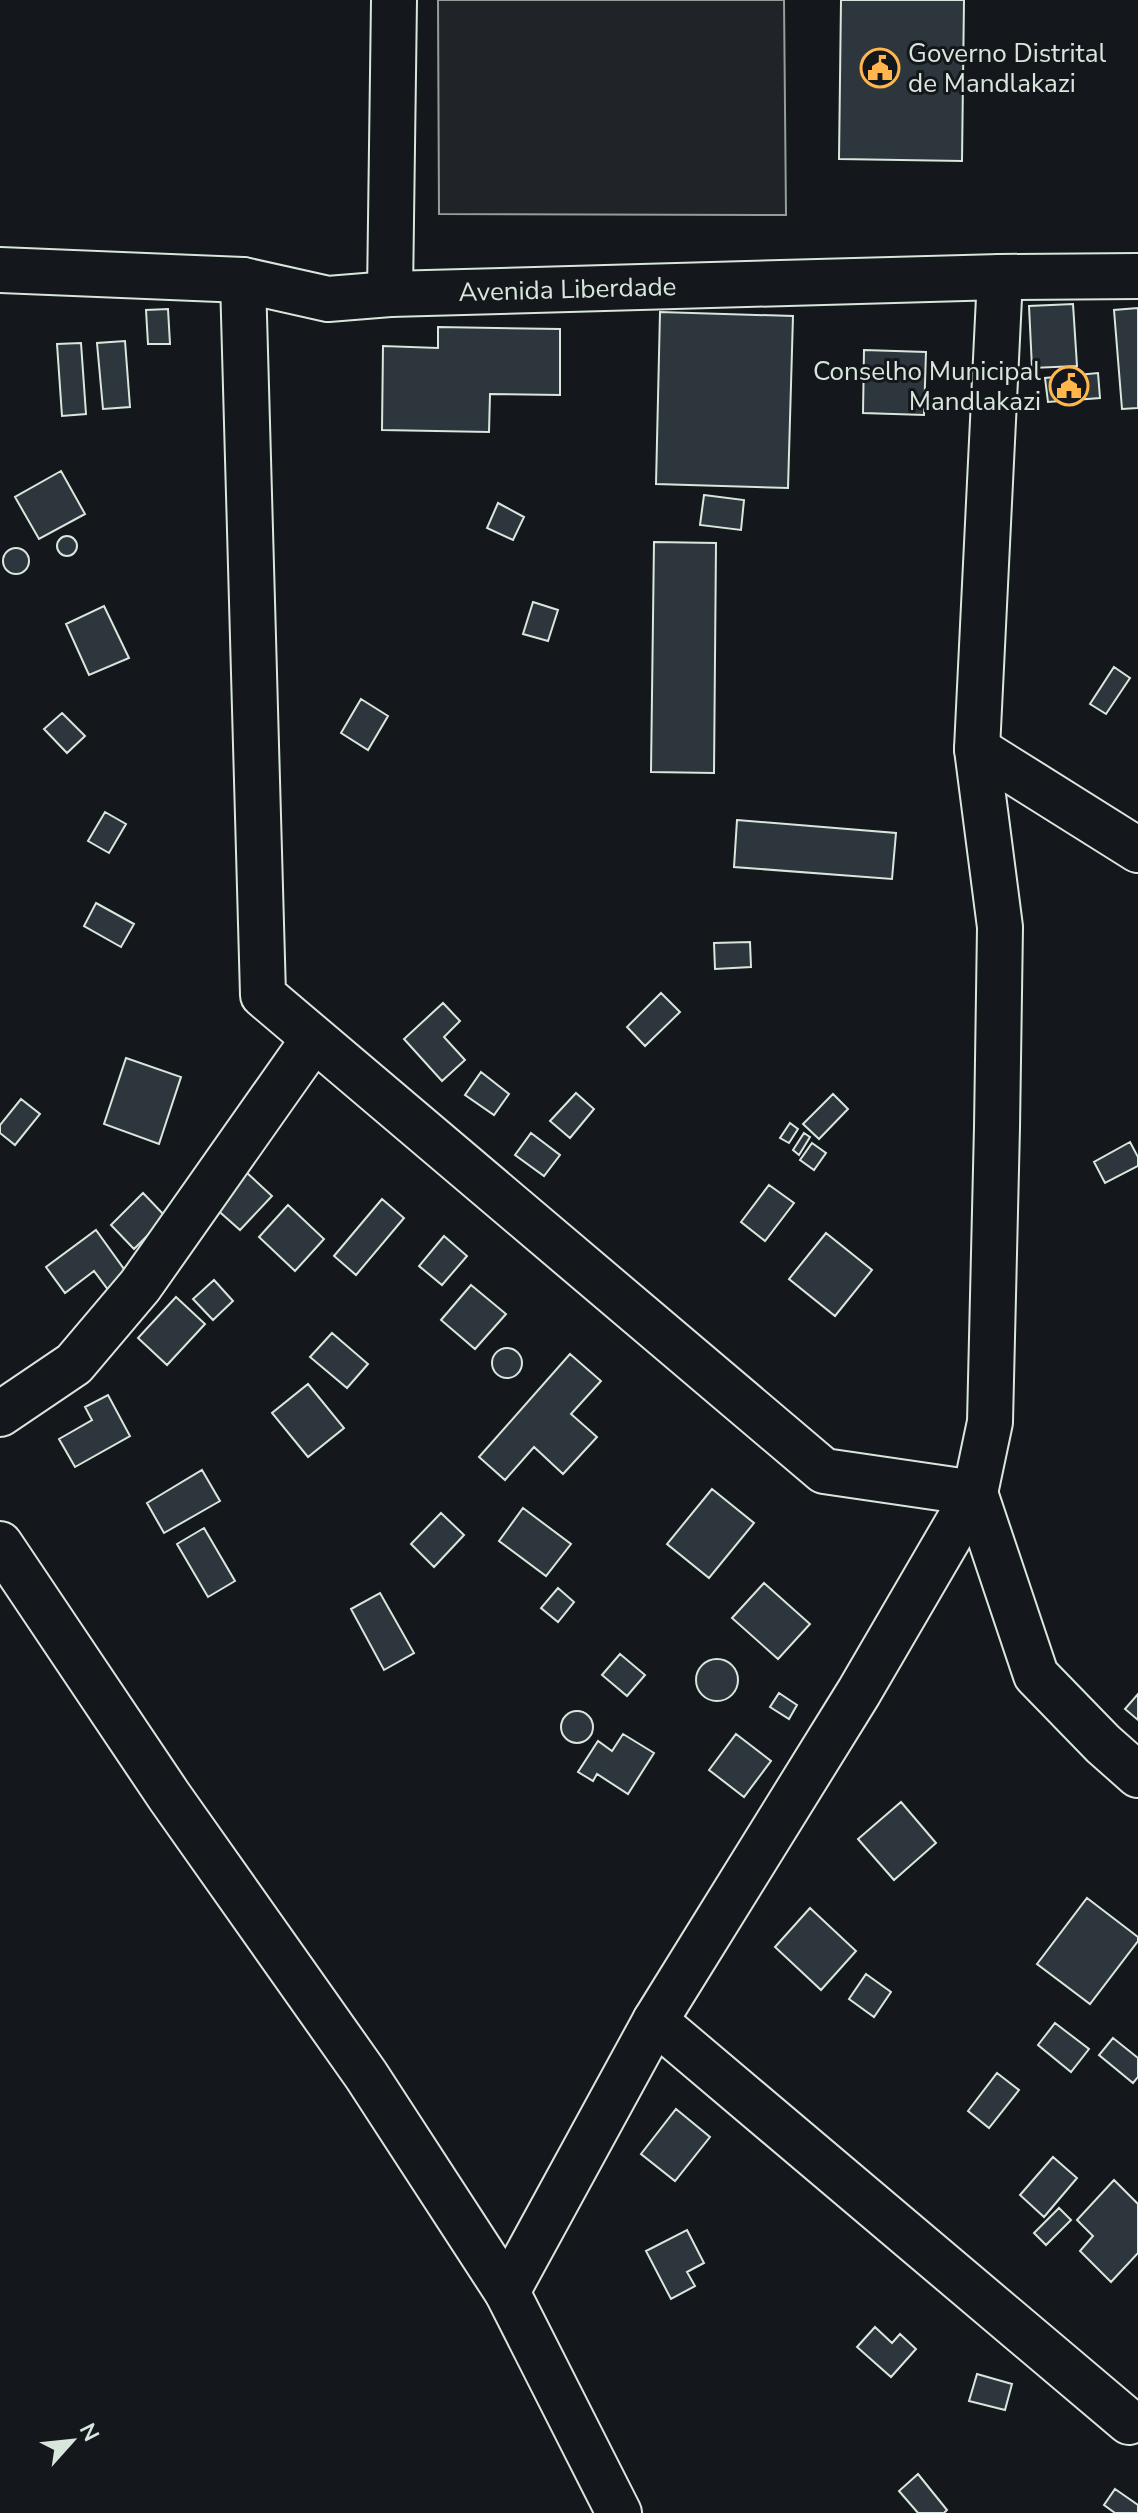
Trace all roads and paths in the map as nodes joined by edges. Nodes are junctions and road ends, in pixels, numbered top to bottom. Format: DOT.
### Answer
graph roads {
  1 [pos="394,0"];
  2 [pos="0,270"];
  3 [pos="1138,276"];
  4 [pos="1000,277"];
  5 [pos="243,280"];
  6 [pos="390,294"];
  7 [pos="977,749"];
  8 [pos="1138,850"];
  9 [pos="313,1040"];
  10 [pos="0,1414"];
  11 [pos="975,1493"];
  12 [pos="0,1544"];
  13 [pos="1138,1775"];
  14 [pos="655,2021"];
  15 [pos="507,2292"];
  16 [pos="1129,2422"];
  17 [pos="619,2513"];
  1 -- 6 [label="street"];
  2 -- 5 [label="street, Avenida Liberdade"];
  3 -- 4 [label="street, Avenida Liberdade"];
  4 -- 6 [label="street, Avenida Liberdade"];
  4 -- 7 [label="street"];
  5 -- 6 [label="street, Avenida Liberdade"];
  5 -- 9 [label="street"];
  7 -- 8 [label="street"];
  7 -- 11 [label="street"];
  9 -- 10 [label="street"];
  9 -- 11 [label="street"];
  11 -- 13 [label="street"];
  11 -- 14 [label="street"];
  12 -- 15 [label="street"];
  14 -- 15 [label="street"];
  14 -- 16 [label="street"];
  15 -- 17 [label="street"];
}
